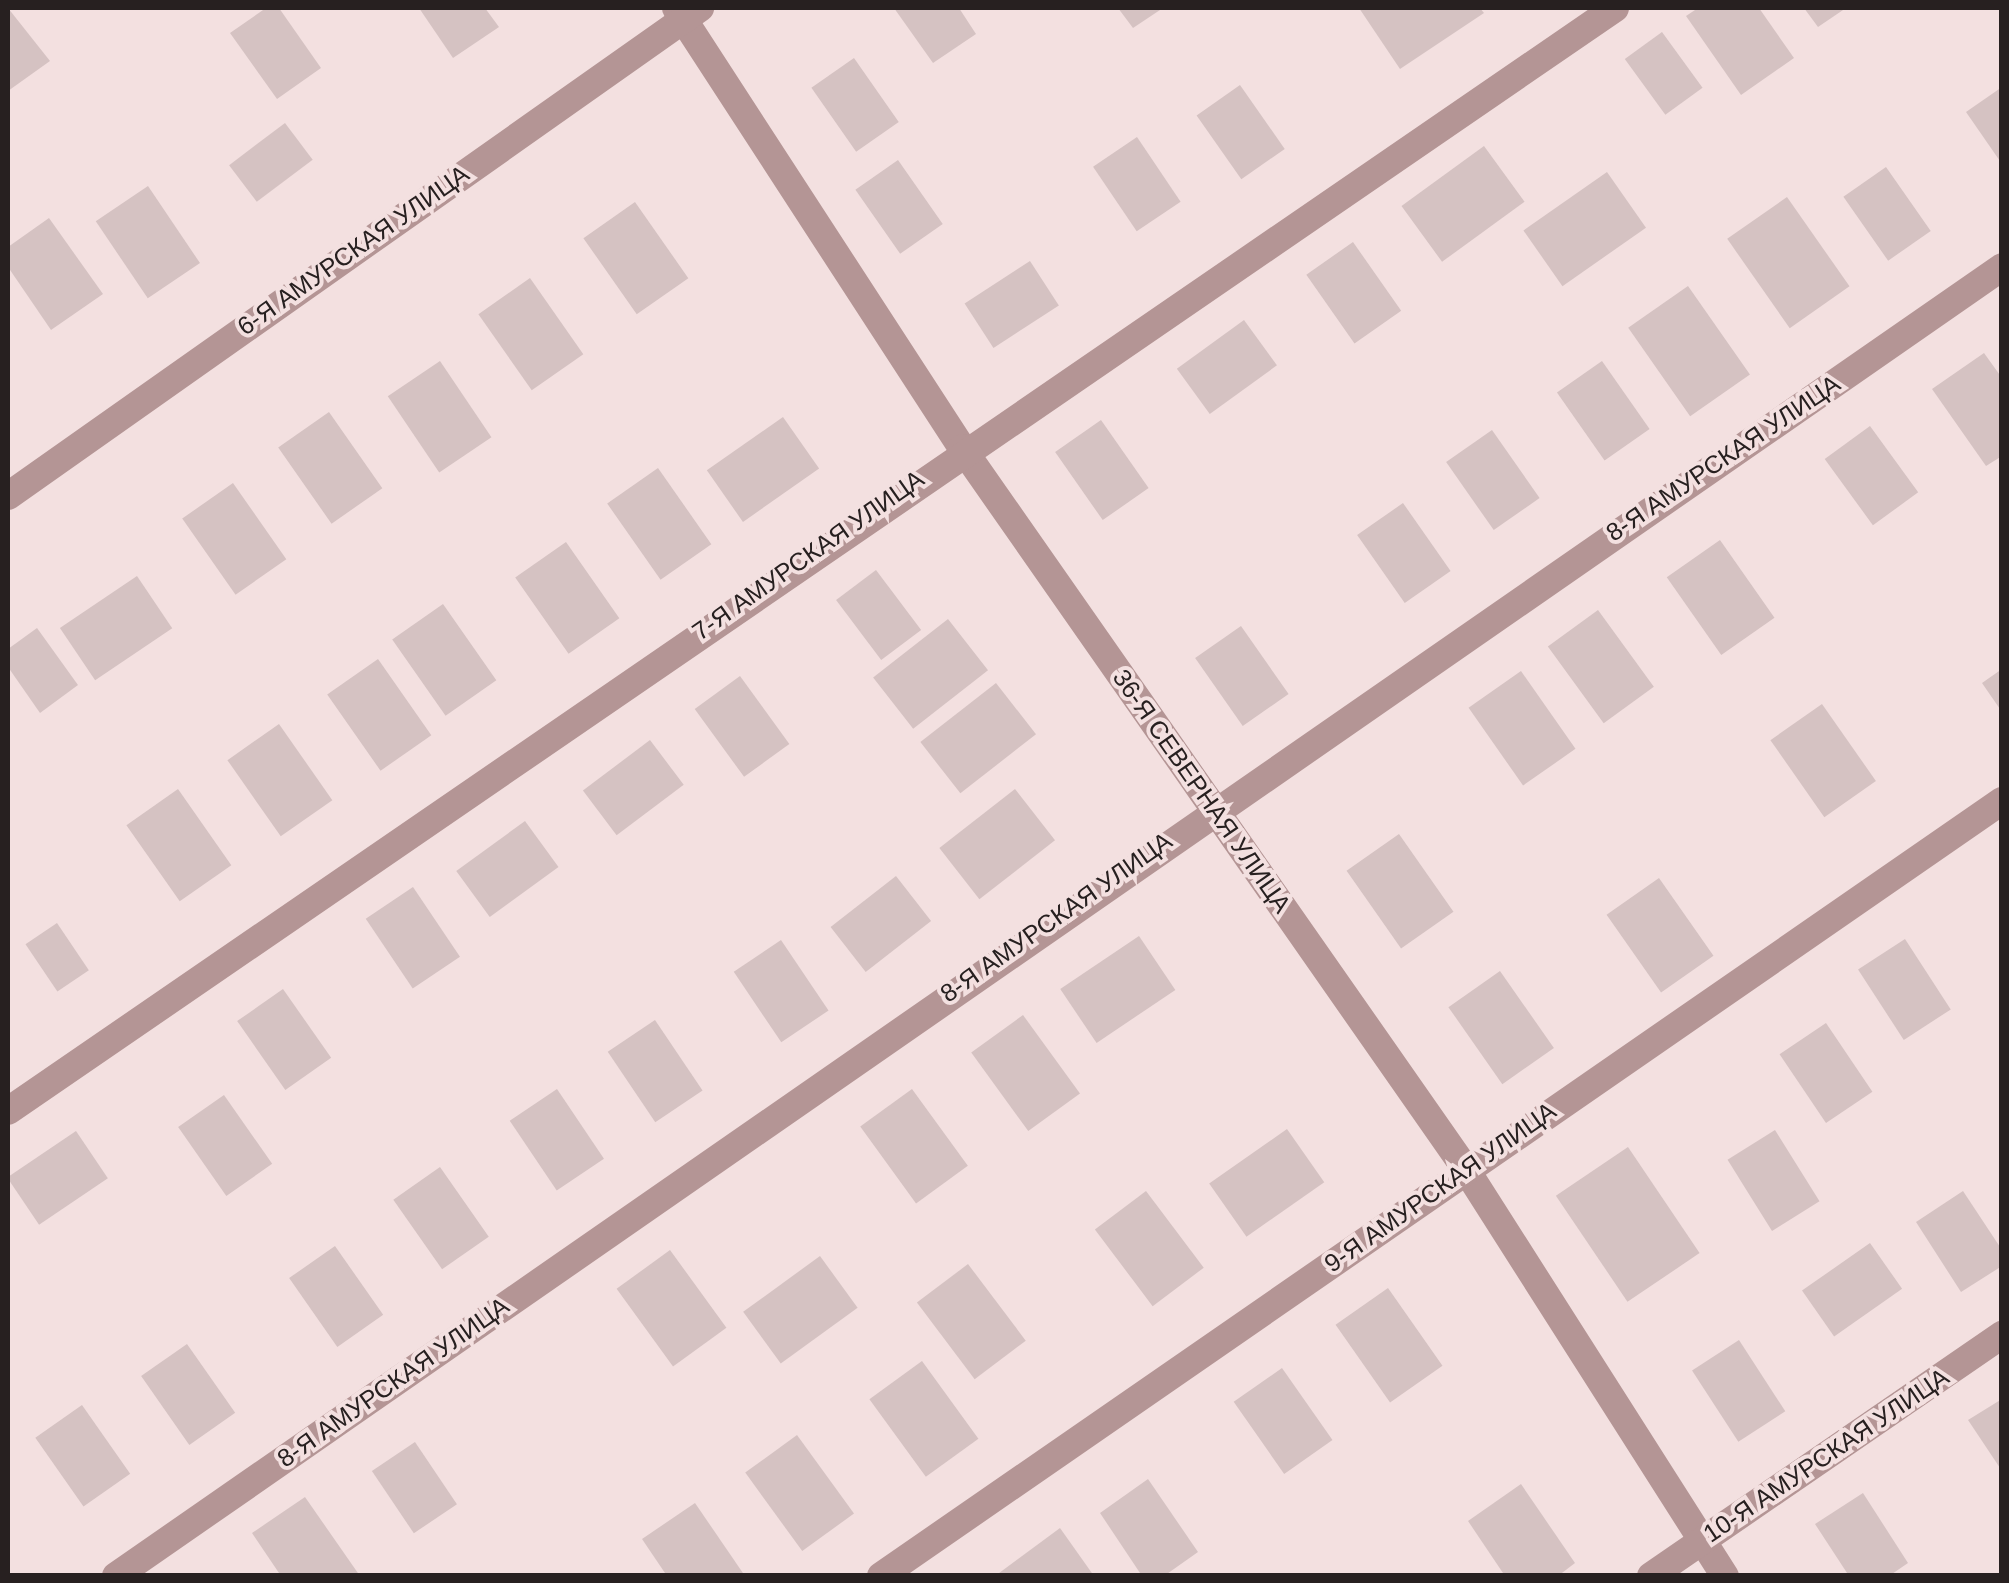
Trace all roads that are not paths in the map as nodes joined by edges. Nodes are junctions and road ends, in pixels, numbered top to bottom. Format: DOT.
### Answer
graph roads {
  1 [pos="1615,8"];
  2 [pos="686,11"];
  3 [pos="2002,268"];
  4 [pos="962,448"];
  5 [pos="8,496"];
  6 [pos="2002,802"];
  7 [pos="1213,807"];
  8 [pos="8,1111"];
  9 [pos="1465,1168"];
  10 [pos="2002,1336"];
  11 [pos="1702,1540"];
  12 [pos="116,1576"];
  13 [pos="881,1576"];
  14 [pos="1651,1576"];
  15 [pos="1725,1576"];
  1 -- 4 [label="street, 7-Я АМУРСКАЯ УЛИЦА"];
  2 -- 4 [label="street, 36-Я СЕВЕРНАЯ УЛИЦА"];
  2 -- 5 [label="street, 6-Я АМУРСКАЯ УЛИЦА"];
  3 -- 7 [label="street, 8-Я АМУРСКАЯ УЛИЦА"];
  4 -- 7 [label="street, 36-Я СЕВЕРНАЯ УЛИЦА"];
  4 -- 8 [label="street, 7-Я АМУРСКАЯ УЛИЦА"];
  6 -- 9 [label="street, 9-Я АМУРСКАЯ УЛИЦА"];
  7 -- 9 [label="street, 36-Я СЕВЕРНАЯ УЛИЦА"];
  7 -- 12 [label="street, 8-Я АМУРСКАЯ УЛИЦА"];
  9 -- 11 [label="street, 36-Я СЕВЕРНАЯ УЛИЦА"];
  9 -- 13 [label="street, 9-Я АМУРСКАЯ УЛИЦА"];
  10 -- 11 [label="street, 10-Я АМУРСКАЯ УЛИЦА"];
  11 -- 14 [label="street, 10-Я АМУРСКАЯ УЛИЦА"];
  11 -- 15 [label="street, 36-Я СЕВЕРНАЯ УЛИЦА"];
}
